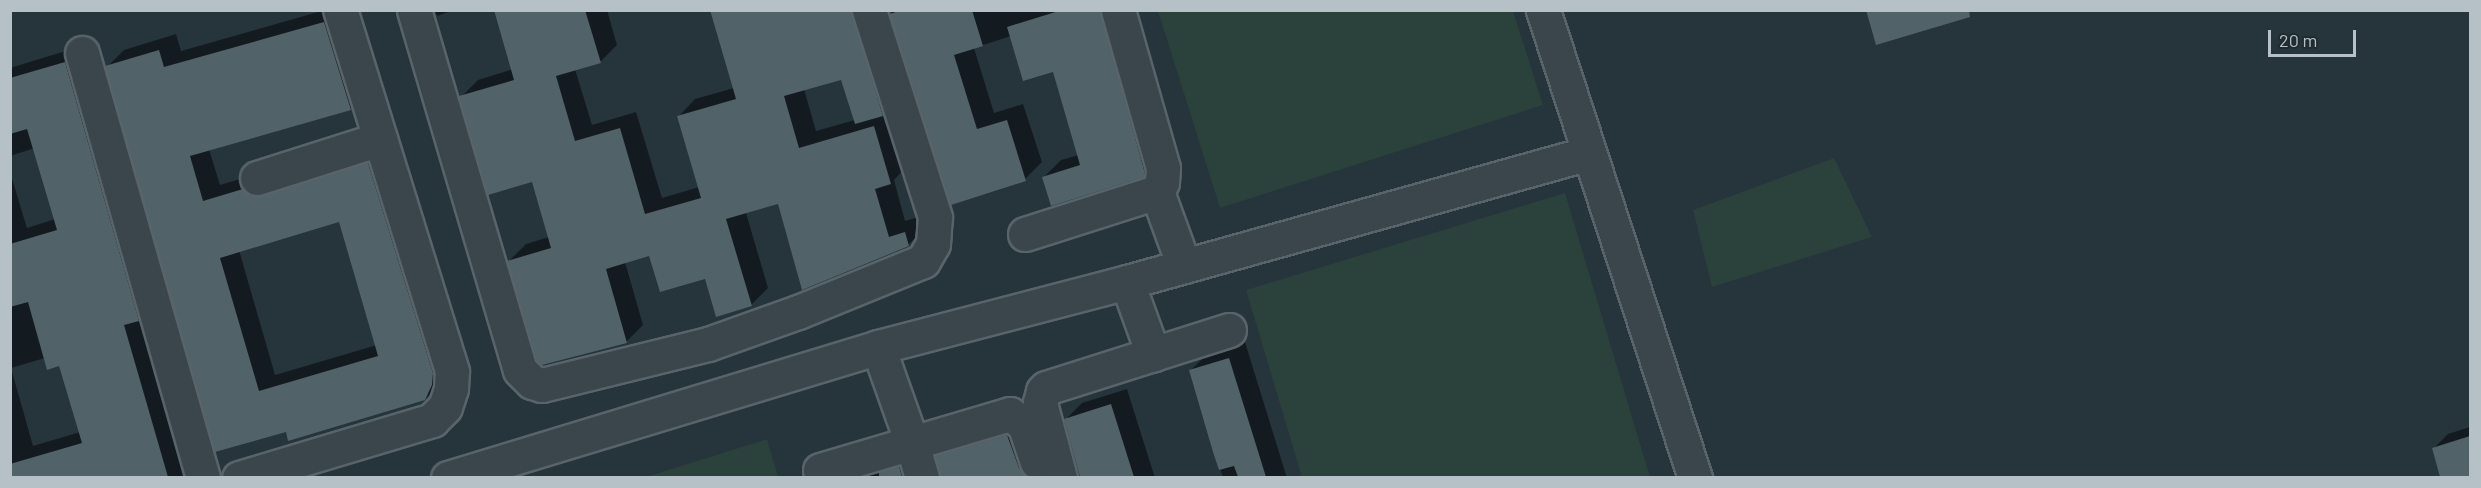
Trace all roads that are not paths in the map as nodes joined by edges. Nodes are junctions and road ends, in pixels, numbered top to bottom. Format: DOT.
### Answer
graph roads {
  1 [pos="340,10"];
  2 [pos="414,10"];
  3 [pos="869,10"];
  4 [pos="1118,10"];
  5 [pos="1543,10"];
  6 [pos="82,53"];
  7 [pos="380,139"];
  8 [pos="1589,153"];
  9 [pos="257,178"];
  10 [pos="1157,192"];
  11 [pos="1024,234"];
  12 [pos="1184,266"];
  13 [pos="1127,282"];
  14 [pos="1229,330"];
  15 [pos="708,344"];
  16 [pos="878,347"];
  17 [pos="1154,354"];
  18 [pos="726,393"];
  19 [pos="912,443"];
  20 [pos="820,470"];
  21 [pos="203,477"];
  22 [pos="239,477"];
  23 [pos="448,477"];
  24 [pos="922,477"];
  25 [pos="1042,477"];
  26 [pos="1060,477"];
  27 [pos="1695,477"];
  1 -- 7 [label="street"];
  2 -- 15 [label="street"];
  3 -- 15 [label="street"];
  4 -- 10 [label="street"];
  5 -- 8 [label="street"];
  6 -- 21 [label="street"];
  7 -- 9 [label="street"];
  7 -- 22 [label="street"];
  8 -- 12 [label="street"];
  8 -- 27 [label="street"];
  10 -- 11 [label="street"];
  10 -- 12 [label="street"];
  12 -- 13 [label="street"];
  13 -- 16 [label="street"];
  13 -- 17 [label="street"];
  14 -- 17 [label="street"];
  15 -- 18 [label="street"];
  16 -- 18 [label="street"];
  16 -- 19 [label="street"];
  17 -- 26 [label="street"];
  18 -- 23 [label="street"];
  19 -- 20 [label="street"];
  19 -- 24 [label="street"];
  19 -- 25 [label="street"];
}
